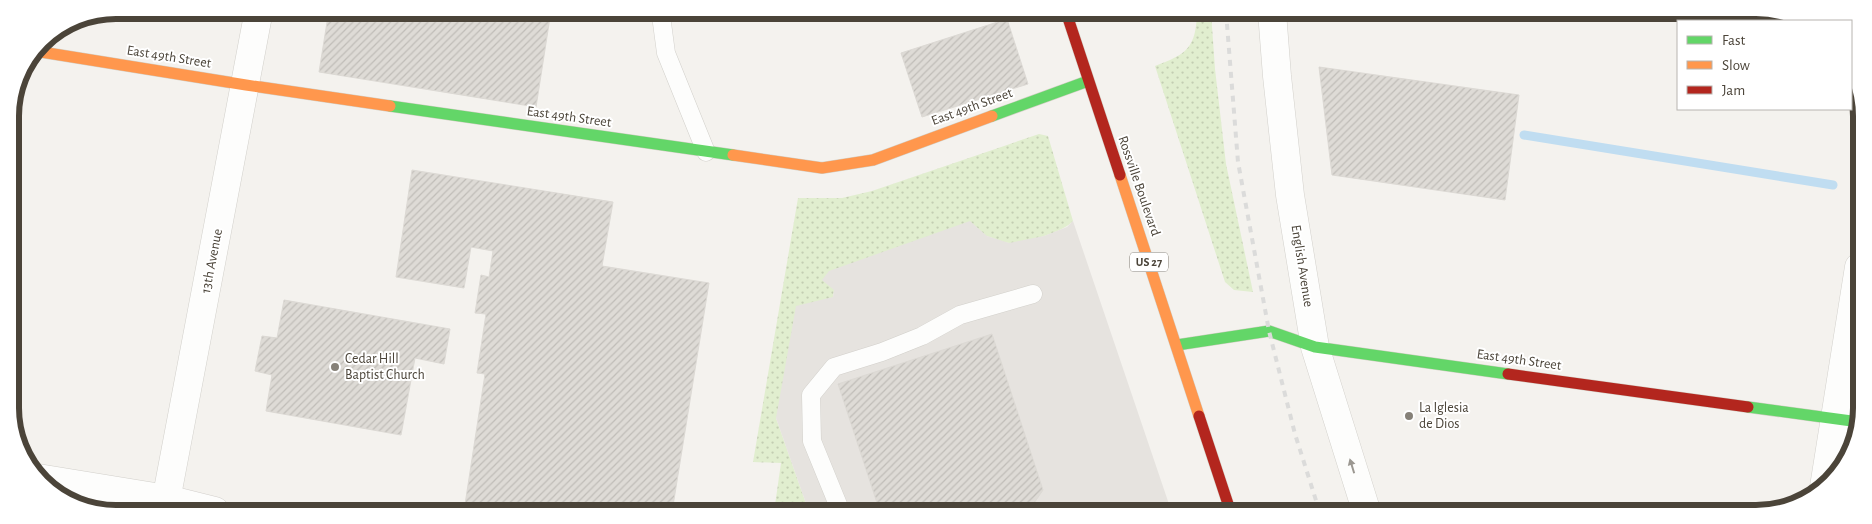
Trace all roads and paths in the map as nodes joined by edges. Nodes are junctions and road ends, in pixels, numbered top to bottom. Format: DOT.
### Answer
graph roads {
  1 [pos="257,19"];
  2 [pos="663,19"];
  3 [pos="1068,19"];
  4 [pos="1273,19"];
  5 [pos="43,52"];
  6 [pos="1088,81"];
  7 [pos="246,85"];
  8 [pos="706,152"];
  9 [pos="1033,294"];
  10 [pos="1853,344"];
  11 [pos="1177,345"];
  12 [pos="1315,347"];
  13 [pos="1847,420"];
  14 [pos="1829,472"];
  15 [pos="52,481"];
  16 [pos="166,505"];
  17 [pos="838,505"];
  18 [pos="1228,505"];
  19 [pos="1364,505"];
  1 -- 7 [label="street, 13th Avenue"];
  2 -- 8 [label="lane"];
  3 -- 6 [label="main road, Rossville Boulevard / US 27"];
  4 -- 12 [label="street, English Avenue"];
  5 -- 7 [label="main road, East 49th Street"];
  6 -- 8 [label="main road, East 49th Street"];
  6 -- 11 [label="main road, Rossville Boulevard / US 27"];
  7 -- 8 [label="main road, East 49th Street"];
  7 -- 16 [label="street, 13th Avenue"];
  9 -- 17 [label="lane"];
  10 -- 13 [label="street"];
  11 -- 12 [label="main road, East 49th Street"];
  11 -- 18 [label="main road, Rossville Boulevard / US 27"];
  12 -- 13 [label="main road, East 49th Street"];
  19 -- 12 [label="street, English Avenue, one-way"];
  13 -- 14 [label="street"];
  15 -- 16 [label="street"];
}
